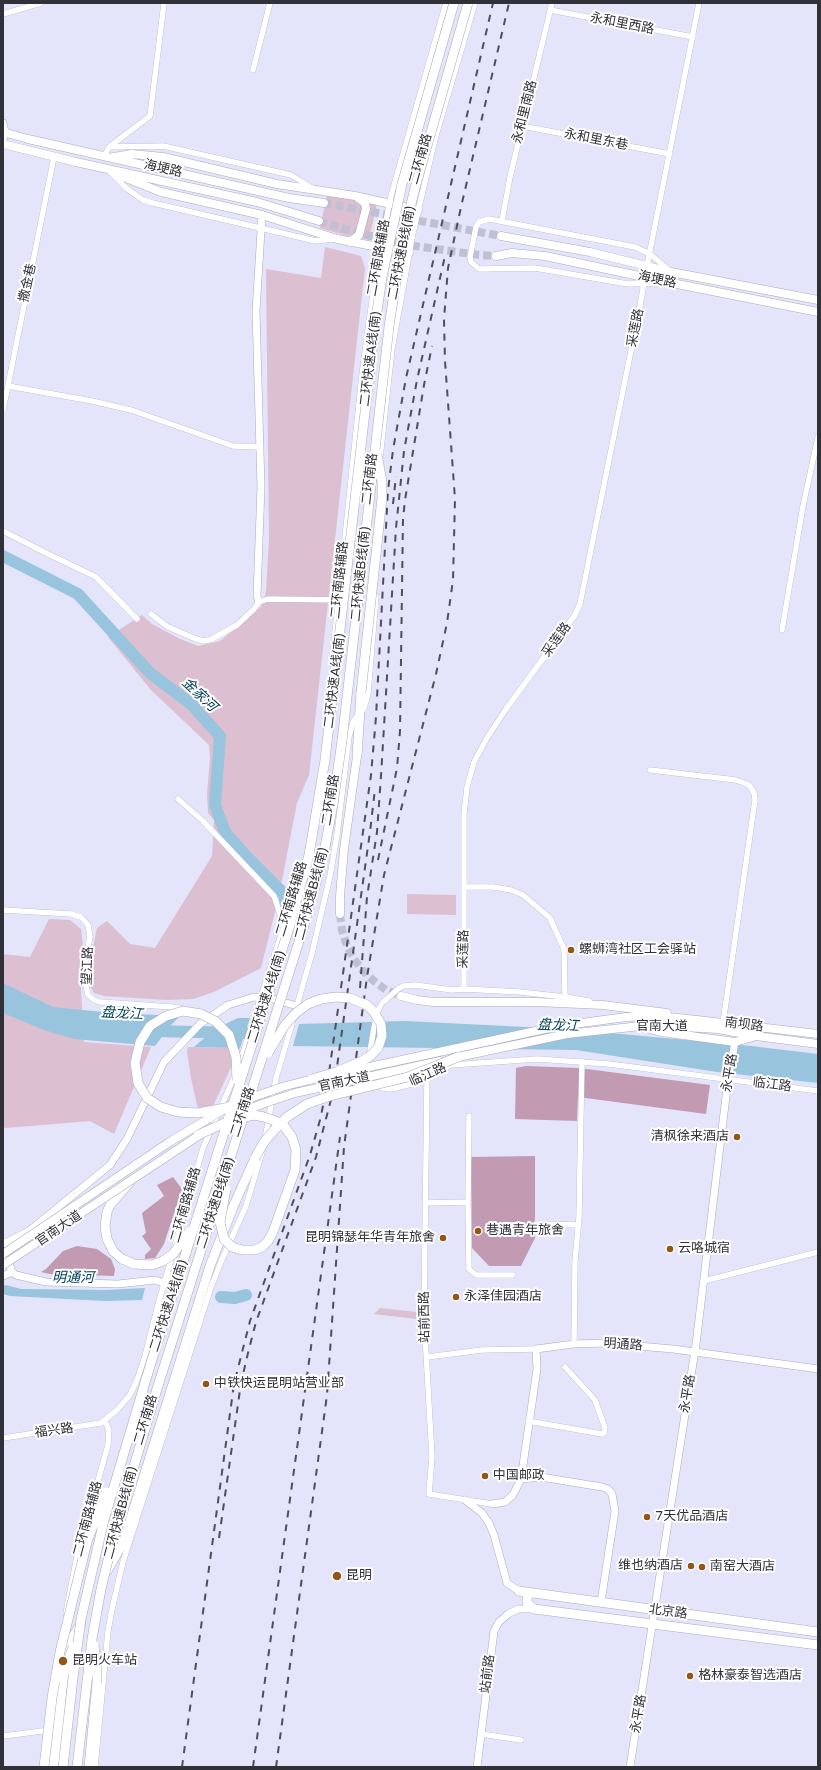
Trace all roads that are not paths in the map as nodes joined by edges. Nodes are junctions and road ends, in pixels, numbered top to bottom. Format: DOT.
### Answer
graph roads {
  1 [pos="41,3"];
  2 [pos="164,3"];
  3 [pos="270,3"];
  4 [pos="446,3"];
  5 [pos="455,3"];
  6 [pos="467,3"];
  7 [pos="475,3"];
  8 [pos="552,3"];
  9 [pos="699,3"];
  10 [pos="550,10"];
  11 [pos="3,14"];
  12 [pos="693,37"];
  13 [pos="253,70"];
  14 [pos="3,123"];
  15 [pos="522,126"];
  16 [pos="4,135"];
  17 [pos="3,144"];
  18 [pos="109,147"];
  19 [pos="670,154"];
  20 [pos="54,157"];
  21 [pos="107,157"];
  22 [pos="107,169"];
  23 [pos="315,190"];
  24 [pos="355,196"];
  25 [pos="324,203"];
  26 [pos="394,204"];
  27 [pos="408,208"];
  28 [pos="418,210"];
  29 [pos="262,215"];
  30 [pos="319,221"];
  31 [pos="502,222"];
  32 [pos="260,228"];
  33 [pos="502,236"];
  34 [pos="337,239"];
  35 [pos="350,242"];
  36 [pos="385,248"];
  37 [pos="399,251"];
  38 [pos="408,253"];
  39 [pos="650,254"];
  40 [pos="496,256"];
  41 [pos="647,266"];
  42 [pos="671,272"];
  43 [pos="644,280"];
  44 [pos="818,300"];
  45 [pos="818,312"];
  46 [pos="8,386"];
  47 [pos="3,410"];
  48 [pos="378,425"];
  49 [pos="818,436"];
  50 [pos="259,447"];
  51 [pos="3,531"];
  52 [pos="338,600"];
  53 [pos="259,602"];
  54 [pos="151,614"];
  55 [pos="137,619"];
  56 [pos="782,630"];
  57 [pos="359,714"];
  58 [pos="357,756"];
  59 [pos="650,770"];
  60 [pos="178,799"];
  61 [pos="464,887"];
  62 [pos="3,910"];
  63 [pos="340,914"];
  64 [pos="282,931"];
  65 [pos="464,989"];
  66 [pos="399,992"];
  67 [pos="265,997"];
  68 [pos="565,997"];
  69 [pos="278,1000"];
  70 [pos="603,1005"];
  71 [pos="297,1006"];
  72 [pos="208,1017"];
  73 [pos="670,1017"];
  74 [pos="722,1023"];
  75 [pos="637,1026"];
  76 [pos="728,1030"];
  77 [pos="818,1034"];
  78 [pos="756,1036"];
  79 [pos="735,1043"];
  80 [pos="818,1044"];
  81 [pos="458,1057"];
  82 [pos="582,1061"];
  83 [pos="427,1077"];
  84 [pos="729,1077"];
  85 [pos="312,1079"];
  86 [pos="818,1091"];
  87 [pos="248,1098"];
  88 [pos="231,1111"];
  89 [pos="469,1116"];
  90 [pos="238,1134"];
  91 [pos="198,1135"];
  92 [pos="153,1165"];
  93 [pos="205,1192"];
  94 [pos="468,1202"];
  95 [pos="425,1203"];
  96 [pos="536,1224"];
  97 [pos="578,1225"];
  98 [pos="3,1245"];
  99 [pos="818,1252"];
  100 [pos="3,1254"];
  101 [pos="3,1265"];
  102 [pos="184,1267"];
  103 [pos="12,1272"];
  104 [pos="513,1275"];
  105 [pos="3,1276"];
  106 [pos="704,1281"];
  107 [pos="164,1283"];
  108 [pos="207,1300"];
  109 [pos="196,1310"];
  110 [pos="192,1322"];
  111 [pos="196,1337"];
  112 [pos="574,1344"];
  113 [pos="536,1349"];
  114 [pos="694,1352"];
  115 [pos="427,1357"];
  116 [pos="564,1367"];
  117 [pos="818,1369"];
  118 [pos="528,1421"];
  119 [pos="105,1422"];
  120 [pos="3,1438"];
  121 [pos="125,1447"];
  122 [pos="521,1479"];
  123 [pos="465,1500"];
  124 [pos="492,1504"];
  125 [pos="102,1589"];
  126 [pos="519,1591"];
  127 [pos="531,1593"];
  128 [pos="601,1602"];
  129 [pos="534,1609"];
  130 [pos="655,1610"];
  131 [pos="83,1619"];
  132 [pos="95,1621"];
  133 [pos="653,1623"];
  134 [pos="818,1632"];
  135 [pos="818,1646"];
  136 [pos="61,1655"];
  137 [pos="53,1730"];
  138 [pos="480,1734"];
  139 [pos="3,1736"];
  140 [pos="521,1740"];
  141 [pos="44,1767"];
  142 [pos="50,1767"];
  143 [pos="55,1767"];
  144 [pos="64,1767"];
  145 [pos="76,1767"];
  146 [pos="89,1767"];
  147 [pos="95,1767"];
  148 [pos="477,1767"];
  149 [pos="630,1767"];
  1 -- 11 [label="street"];
  2 -- 18 [label="street"];
  3 -- 13 [label="street"];
  4 -- 26 [label="street, 二环南路辅路"];
  5 -- 26 [label="main road, 二环南路"];
  5 -- 88 [label="main road, 二环快速A线(南), bridge"];
  6 -- 27 [label="main road, 二环南路"];
  6 -- 48 [label="main road, 二环快速B线(南), bridge"];
  7 -- 28 [label="street"];
  8 -- 10 [label="street, 永和里南路"];
  9 -- 12 [label="street"];
  10 -- 12 [label="street, 永和里西路"];
  10 -- 15 [label="street, 永和里南路"];
  12 -- 19 [label="street"];
  14 -- 16 [label="street"];
  15 -- 19 [label="street, 永和里东巷"];
  15 -- 31 [label="street, 永和里南路"];
  16 -- 21 [label="main road, 海埂路"];
  17 -- 20 [label="main road, 海埂路"];
  18 -- 21 [label="street"];
  18 -- 23 [label="street"];
  19 -- 39 [label="street"];
  20 -- 22 [label="main road, 海埂路"];
  20 -- 46 [label="street, 撒金巷"];
  21 -- 23 [label="main road"];
  21 -- 25 [label="main road, 海埂路"];
  22 -- 29 [label="main road"];
  22 -- 30 [label="main road, 海埂路"];
  22 -- 32 [label="street"];
  23 -- 24 [label="main road"];
  24 -- 26 [label="main road"];
  24 -- 35 [label="main road"];
  26 -- 27 [label="main road"];
  26 -- 36 [label="main road, 二环南路"];
  27 -- 28 [label="main road"];
  27 -- 37 [label="main road, 二环南路"];
  28 -- 38 [label="street"];
  29 -- 32 [label="street"];
  29 -- 34 [label="main road"];
  31 -- 39 [label="street"];
  31 -- 43 [label="street"];
  32 -- 34 [label="street"];
  32 -- 50 [label="street"];
  33 -- 41 [label="main road, 海埂路"];
  34 -- 35 [label="main road"];
  35 -- 36 [label="main road"];
  36 -- 37 [label="main road"];
  36 -- 52 [label="street, 二环南路辅路"];
  36 -- 67 [label="main road, 二环南路"];
  37 -- 38 [label="main road"];
  37 -- 69 [label="main road, 二环南路"];
  38 -- 57 [label="street"];
  39 -- 41 [label="street"];
  39 -- 42 [label="street"];
  40 -- 43 [label="main road, 海埂路"];
  41 -- 42 [label="main road, 海埂路"];
  42 -- 44 [label="main road, 海埂路"];
  43 -- 45 [label="main road, 海埂路"];
  43 -- 61 [label="street, 采莲路"];
  46 -- 47 [label="street, 撒金巷"];
  46 -- 50 [label="street"];
  48 -- 57 [label="main road, bridge"];
  48 -- 87 [label="main road, 二环快速B线(南), bridge"];
  49 -- 56 [label="street"];
  50 -- 53 [label="street"];
  51 -- 55 [label="street"];
  52 -- 53 [label="street"];
  52 -- 64 [label="street, 二环南路辅路"];
  53 -- 54 [label="street"];
  57 -- 58 [label="main road"];
  57 -- 71 [label="street"];
  58 -- 63 [label="main road"];
  59 -- 74 [label="street"];
  60 -- 64 [label="street"];
  61 -- 65 [label="street, 采莲路"];
  61 -- 68 [label="street"];
  62 -- 72 [label="street, 望江路"];
  64 -- 67 [label="street, 二环南路辅路"];
  65 -- 66 [label="street"];
  65 -- 68 [label="street"];
  66 -- 70 [label="main road"];
  66 -- 83 [label="street, 临江路, bridge"];
  67 -- 69 [label="street"];
  67 -- 72 [label="street"];
  67 -- 102 [label="main road, 二环南路"];
  67 -- 107 [label="street, 二环南路辅路"];
  68 -- 70 [label="street"];
  69 -- 71 [label="street"];
  69 -- 145 [label="main road, 二环南路"];
  70 -- 74 [label="main road"];
  71 -- 108 [label="street"];
  72 -- 98 [label="street"];
  73 -- 74 [label="main road, 南坝路"];
  73 -- 85 [label="main road, 官南大道, bridge"];
  74 -- 77 [label="main road, 南坝路"];
  75 -- 76 [label="main road, 官南大道"];
  75 -- 79 [label="main road"];
  75 -- 81 [label="main road, 官南大道"];
  76 -- 78 [label="main road, 南坝路"];
  78 -- 79 [label="main road, 永平路"];
  78 -- 80 [label="main road, 南坝路"];
  79 -- 84 [label="street, 永平路"];
  81 -- 91 [label="main road, 官南大道, bridge"];
  81 -- 109 [label="main road, bridge"];
  82 -- 83 [label="street, 临江路"];
  82 -- 84 [label="street, 临江路"];
  82 -- 97 [label="street"];
  83 -- 95 [label="street, 站前西路"];
  84 -- 86 [label="street, 临江路"];
  84 -- 106 [label="street, 永平路"];
  85 -- 87 [label="main road, 官南大道, bridge"];
  85 -- 87 [label="main road, bridge"];
  87 -- 88 [label="main road, bridge"];
  87 -- 90 [label="main road, 二环快速B线(南), bridge"];
  87 -- 100 [label="main road, 官南大道, bridge"];
  88 -- 93 [label="main road, 二环快速A线(南), bridge"];
  89 -- 94 [label="street"];
  90 -- 91 [label="main road, bridge"];
  90 -- 125 [label="main road, 二环快速B线(南), bridge"];
  91 -- 92 [label="main road, 官南大道, bridge"];
  92 -- 93 [label="main road, bridge"];
  92 -- 101 [label="main road, 官南大道, bridge"];
  93 -- 121 [label="main road, 二环快速A线(南), bridge"];
  94 -- 95 [label="street"];
  94 -- 104 [label="street"];
  95 -- 115 [label="street, 站前西路"];
  96 -- 97 [label="street"];
  97 -- 112 [label="street"];
  98 -- 103 [label="street"];
  99 -- 106 [label="street"];
  102 -- 107 [label="main road"];
  102 -- 131 [label="main road, 二环南路"];
  103 -- 105 [label="street"];
  103 -- 107 [label="street"];
  106 -- 114 [label="street, 永平路"];
  107 -- 119 [label="street, 二环南路辅路"];
  108 -- 109 [label="main road"];
  108 -- 111 [label="street"];
  109 -- 110 [label="main road"];
  110 -- 111 [label="main road"];
  110 -- 125 [label="main road, bridge"];
  111 -- 147 [label="street"];
  112 -- 113 [label="street, 明通路"];
  112 -- 114 [label="street, 明通路"];
  113 -- 115 [label="street, 明通路"];
  113 -- 118 [label="street"];
  114 -- 117 [label="street, 明通路"];
  114 -- 130 [label="street, 永平路"];
  115 -- 123 [label="street, 站前西路"];
  116 -- 118 [label="street"];
  118 -- 122 [label="street"];
  119 -- 120 [label="street, 福兴路"];
  119 -- 136 [label="street, 二环南路辅路"];
  121 -- 131 [label="main road, 二环快速A线(南), bridge"];
  121 -- 141 [label="main road, bridge"];
  122 -- 124 [label="street"];
  122 -- 128 [label="street"];
  123 -- 124 [label="street, 站前西路"];
  123 -- 126 [label="street"];
  125 -- 132 [label="main road, 二环快速B线(南), bridge"];
  126 -- 127 [label="main road, 北京路"];
  127 -- 128 [label="main road, 北京路"];
  127 -- 129 [label="main road"];
  128 -- 130 [label="main road, 北京路"];
  129 -- 133 [label="main road, 北京路"];
  129 -- 138 [label="street, 站前路"];
  130 -- 133 [label="street, 永平路"];
  130 -- 134 [label="main road, 北京路"];
  131 -- 136 [label="main road"];
  131 -- 143 [label="main road, bridge"];
  131 -- 144 [label="main road, 二环快速A线(南), bridge"];
  132 -- 145 [label="main road, 二环快速B线(南), bridge"];
  132 -- 146 [label="main road, bridge"];
  133 -- 135 [label="main road, 北京路"];
  133 -- 149 [label="street, 永平路"];
  136 -- 137 [label="street, 二环南路辅路"];
  137 -- 139 [label="street"];
  137 -- 142 [label="street, 二环南路辅路"];
  138 -- 140 [label="street"];
  138 -- 148 [label="street, 站前路"];
}
